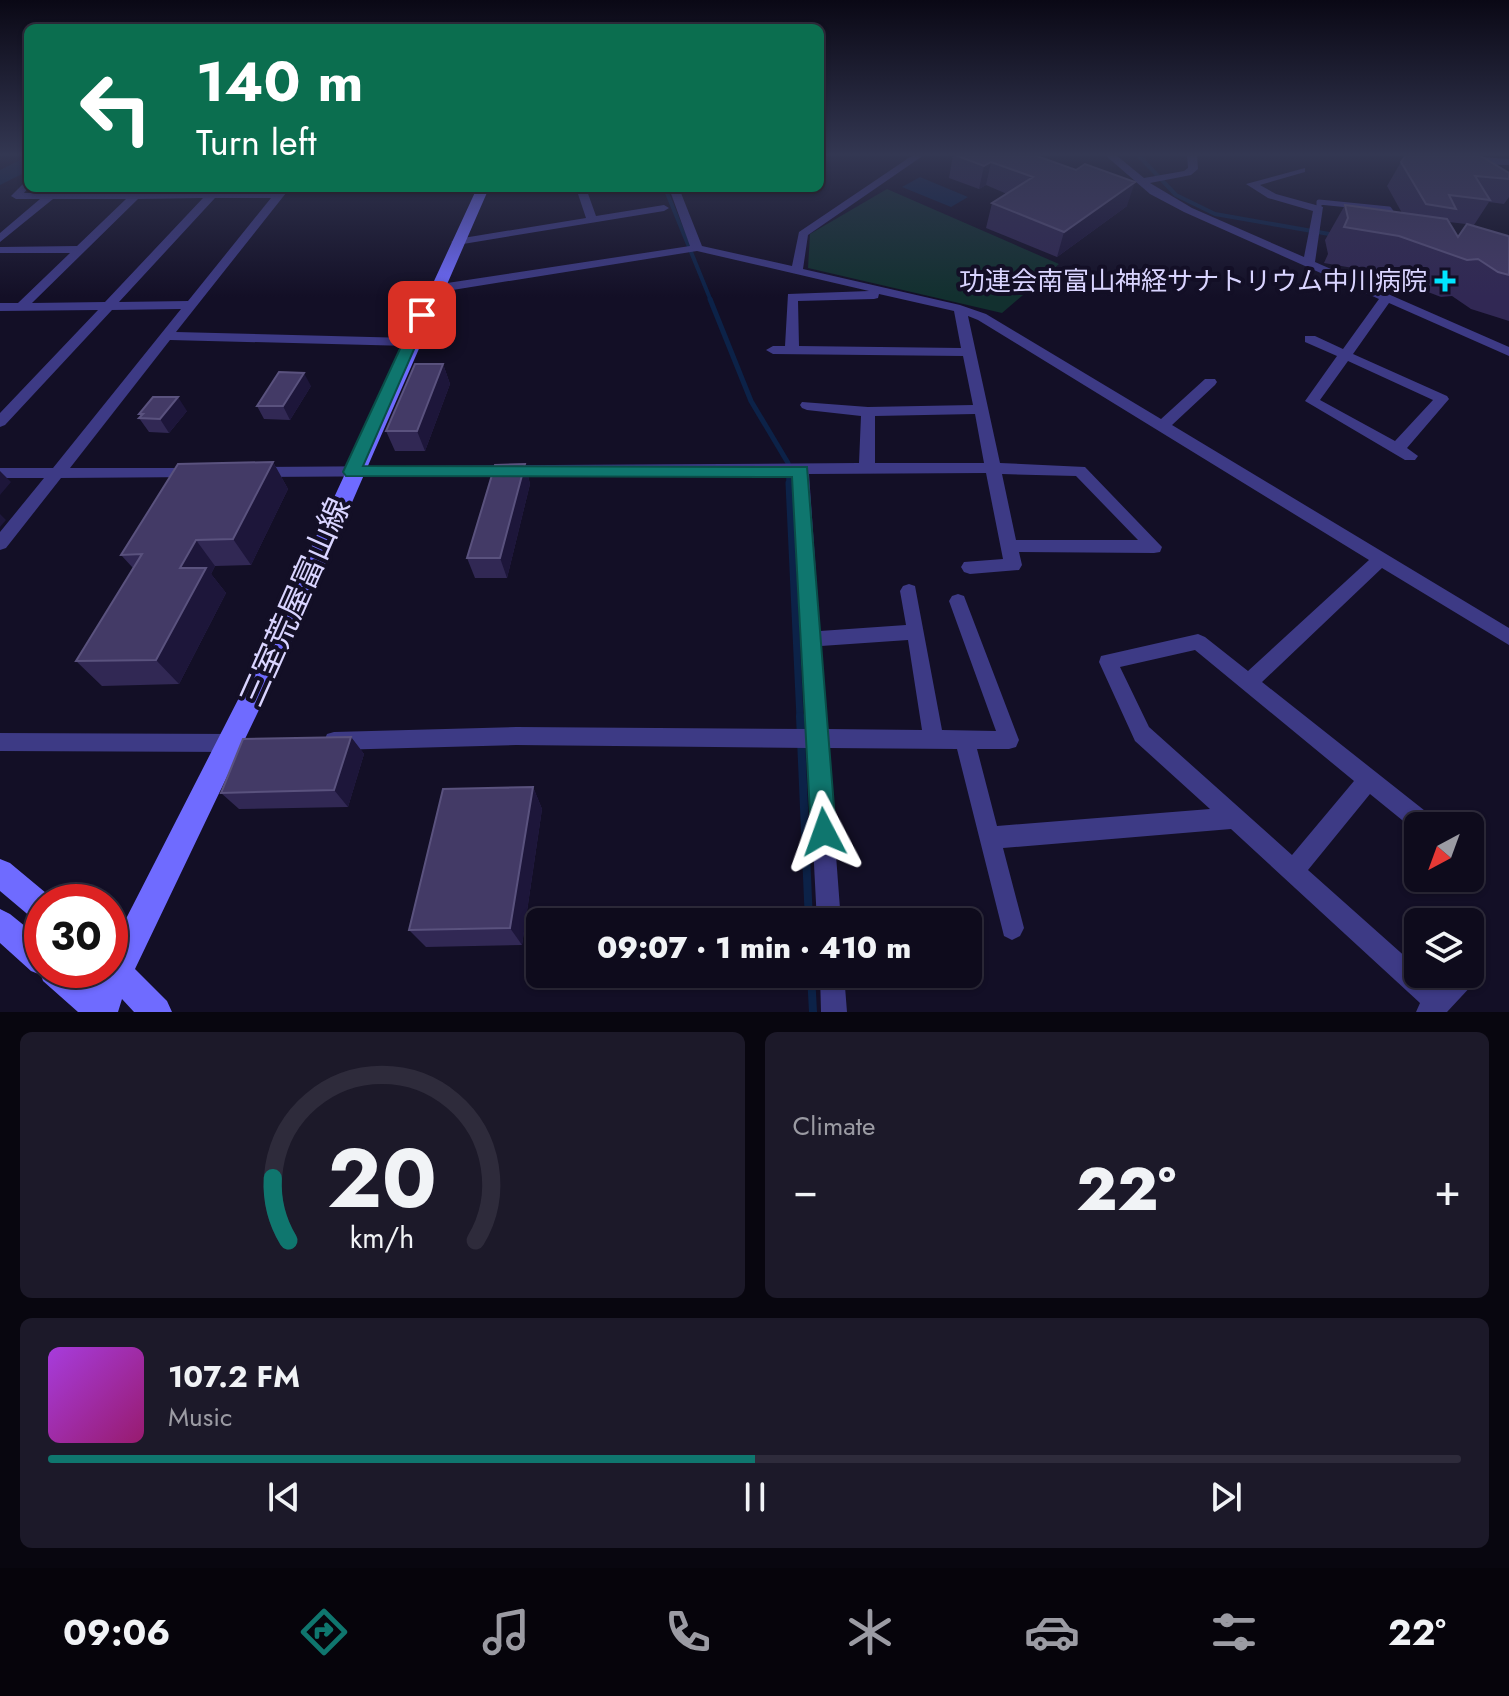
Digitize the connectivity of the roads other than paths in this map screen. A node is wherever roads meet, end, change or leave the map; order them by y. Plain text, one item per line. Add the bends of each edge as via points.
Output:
1 (43, 202) edge
2 (129, 202) edge
3 (205, 202) edge
4 (274, 202) edge
5 (476, 202) edge
6 (586, 202) edge
7 (679, 202) edge
8 (850, 202) edge
9 (1175, 202) edge
10 (1295, 202) edge
11 (1319, 202) edge
12 (1321, 202) edge
13 (664, 208) dead end
14 (1319, 209) junction
15 (592, 220) junction
16 (1404, 229) edge
17 (0, 239) edge
18 (457, 242) junction
19 (697, 248) junction
20 (81, 249) junction
21 (0, 250) edge
22 (1309, 263) junction
23 (797, 271) junction
24 (434, 289) junction
25 (897, 294) junction
26 (1387, 297) junction
27 (190, 305) junction
28 (106, 306) junction
29 (0, 307) edge
30 (21, 307) junction
31 (960, 309) junction
32 (168, 336) junction
33 (1310, 339) dead end
34 (409, 342) junction
35 (773, 350) dead end
36 (792, 350) junction
37 (969, 352) junction
38 (1509, 352) edge
39 (1347, 356) junction
40 (1210, 382) dead end
41 (807, 405) dead end
42 (980, 409) junction
43 (868, 412) junction
44 (0, 422) edge
45 (1162, 426) junction
46 (993, 468) junction
47 (867, 470) junction
48 (801, 471) junction
49 (212, 472) edge
50 (243, 472) edge
51 (352, 472) junction
52 (0, 473) edge
53 (56, 473) junction
54 (0, 544) edge
55 (1009, 546) junction
56 (1381, 559) junction
57 (970, 567) dead end
58 (909, 591) dead end
59 (958, 601) dead end
60 (916, 632) junction
61 (1509, 637) edge
62 (811, 639) junction
63 (1248, 683) junction
64 (934, 740) junction
65 (965, 740) junction
66 (310, 741) edge
67 (818, 741) junction
68 (0, 742) edge
69 (231, 743) junction
70 (263, 743) edge
71 (1368, 781) junction
72 (1408, 812) edge
73 (1234, 818) junction
74 (989, 838) junction
75 (1293, 871) junction
76 (0, 873) edge
77 (24, 893) edge
78 (828, 908) edge
79 (0, 924) edge
80 (1012, 928) dead end
81 (128, 941) edge
82 (24, 945) edge
83 (128, 983) edge
84 (74, 988) edge
85 (108, 988) edge
86 (833, 988) edge
87 (1452, 988) edge
88 (1434, 1008) edge
89 (101, 1012) edge
90 (156, 1012) edge
91 (834, 1012) edge

1 - 17 street
2 - 20 street
3 - 28 street
4 - 27 street
5 - 18 main road, 三室荒屋富山線
6 - 15 street
7 - 19 street
8 - 23 street via 803,234
9 - 22 street
10 - 14 street
11 - 14 lane
12 - 16 lane via 1389,209
13 - 15 street
14 - 22 street
15 - 18 street
18 - 24 main road, 三室荒屋富山線
19 - 23 street
19 - 24 street
20 - 21 street
20 - 30 street
22 - 26 street
23 - 25 street
24 - 34 main road, 三室荒屋富山線
25 - 31 street
25 - 36 street via 792,297
26 - 38 street
26 - 39 street
27 - 28 street
27 - 32 street
28 - 30 street
28 - 44 street
29 - 30 street
31 - 37 street
31 - 45 street via 982,317
32 - 34 street
32 - 53 street
33 - 39 street
34 - 51 main road, 三室荒屋富山線
35 - 36 street
36 - 37 street
37 - 42 street
39 - 39 street via 1312,401 1404,452 1442,399
40 - 45 street
41 - 43 street
42 - 43 street
42 - 46 street
43 - 47 street
45 - 56 street
46 - 47 street
46 - 55 street
46 - 55 street via 1080,471 1154,547
47 - 48 street
48 - 51 street
48 - 62 street
49 - 53 street
50 - 51 street
51 - 69 main road, 三室荒屋富山線
52 - 53 street
53 - 54 street
55 - 57 street via 1013,565
56 - 61 street
56 - 63 street
58 - 60 street
59 - 65 street via 1009,740
60 - 62 street
60 - 64 street
62 - 67 street
63 - 71 street
63 - 73 street via 1198,642 1108,662 1142,734
64 - 65 street
64 - 67 street
65 - 74 street
66 - 67 street via 516,736
67 - 78 street
68 - 69 street
69 - 70 street
69 - 81 main road, 三室荒屋富山線
71 - 72 street
71 - 75 street
73 - 74 street
73 - 75 street
74 - 80 street
75 - 88 street
76 - 77 main road
79 - 82 main road
83 - 90 main road
84 - 89 main road
85 - 89 main road, 三室荒屋富山線
86 - 91 street
87 - 88 street

